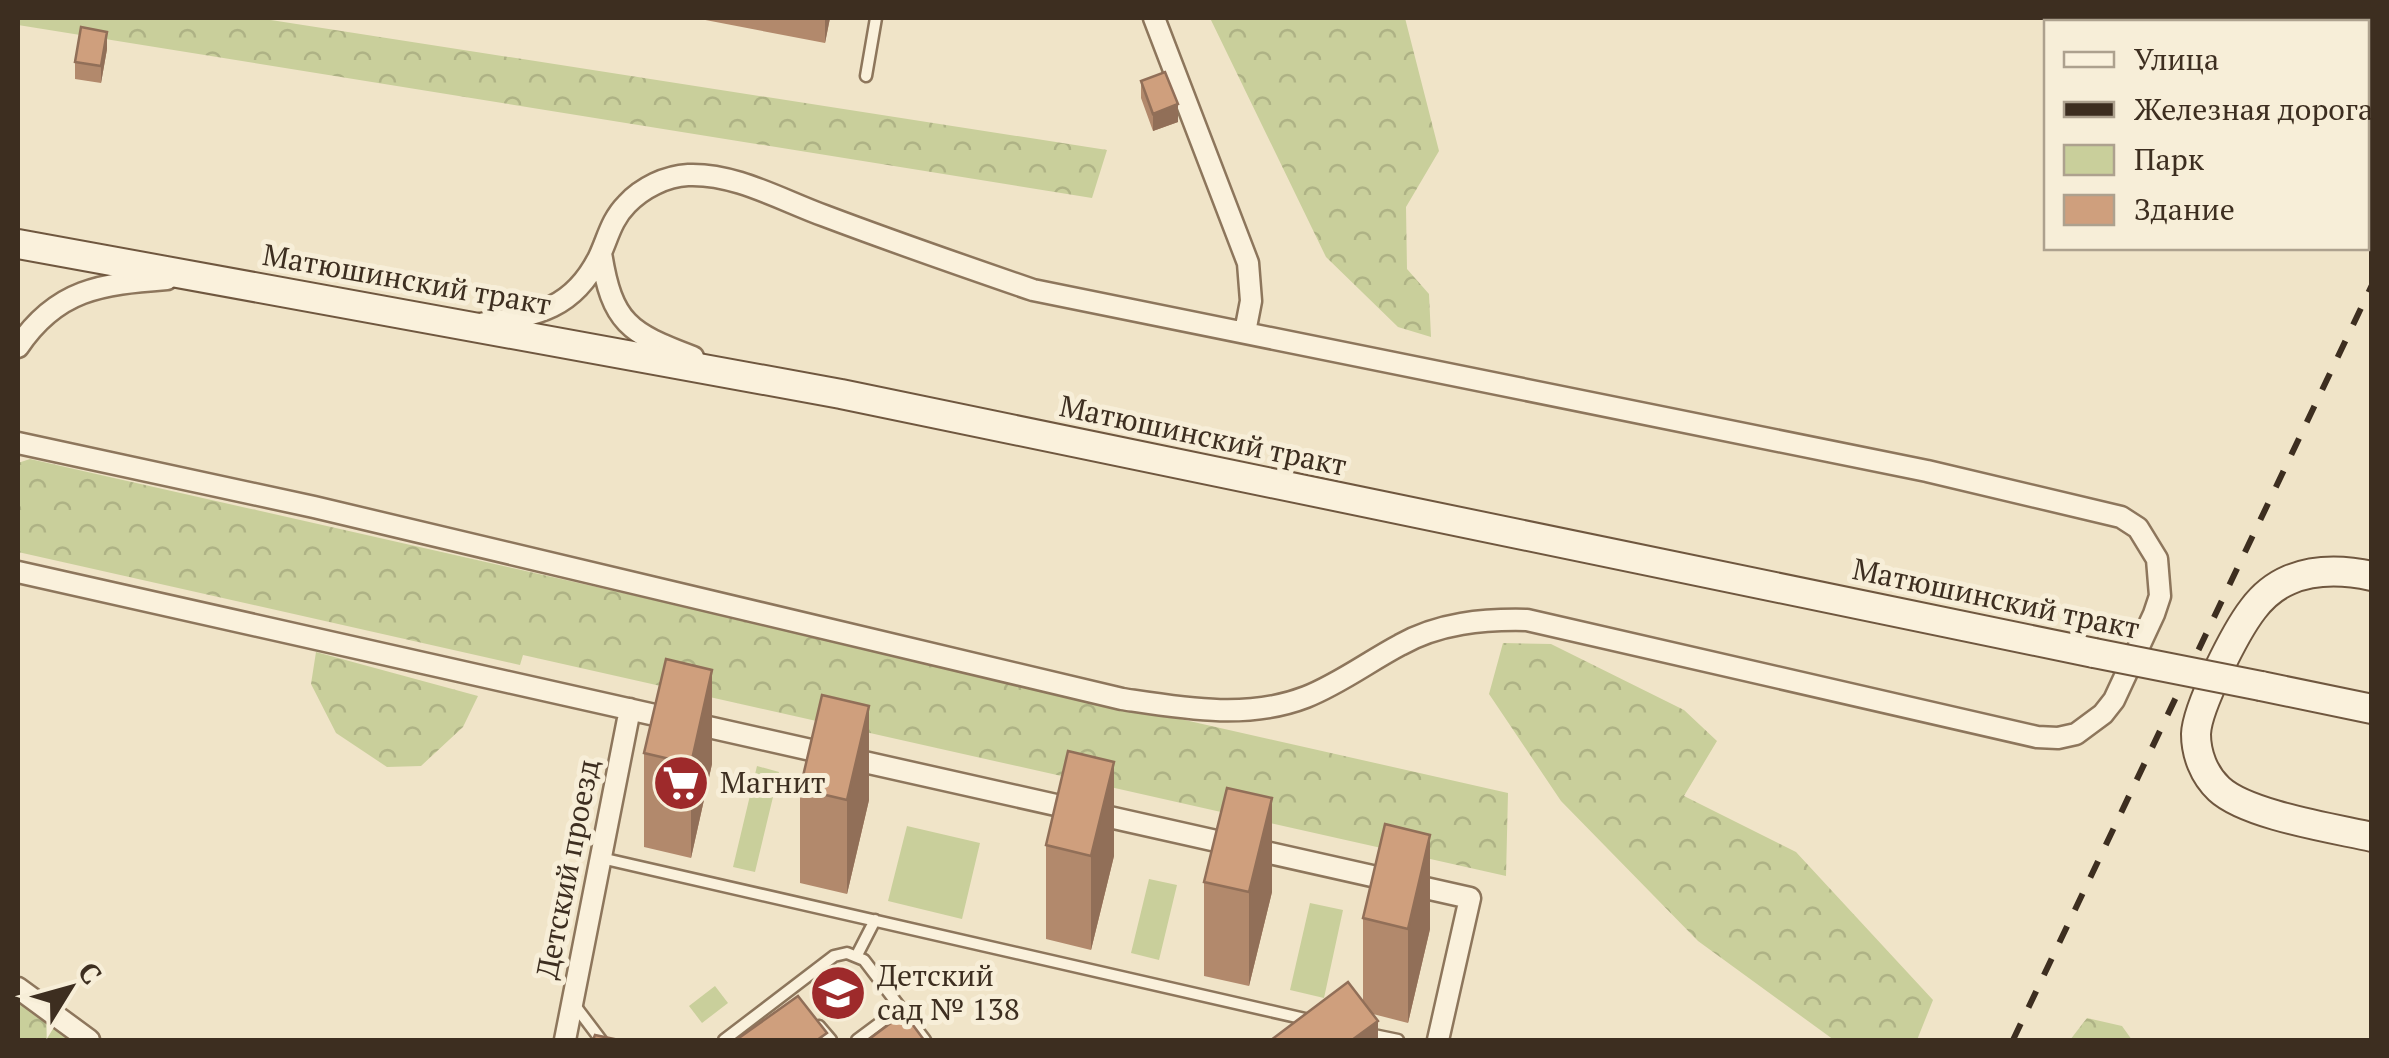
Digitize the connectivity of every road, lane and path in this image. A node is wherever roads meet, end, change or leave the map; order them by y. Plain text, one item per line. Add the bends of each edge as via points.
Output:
1 (876, 18) edge
2 (1154, 18) edge
3 (866, 76) dead end
4 (18, 244) edge
5 (601, 253) junction
6 (202, 276) junction
7 (473, 325) junction
8 (1245, 332) junction
9 (18, 348) edge
10 (736, 374) junction
11 (18, 443) edge
12 (18, 572) edge
13 (2372, 576) edge
14 (2372, 709) edge
15 (630, 710) junction
16 (2372, 837) edge
17 (601, 858) junction
18 (875, 920) junction
19 (857, 956) junction
20 (18, 988) edge
21 (791, 990) junction
22 (573, 1002) junction
23 (800, 1002) edge
24 (900, 1008) junction
25 (809, 1014) edge
26 (1327, 1024) edge
27 (1362, 1032) edge
28 (89, 1040) edge
29 (565, 1040) edge
30 (602, 1040) edge
31 (724, 1040) edge
32 (832, 1040) edge
33 (857, 1040) edge
34 (925, 1040) edge
35 (1398, 1040) edge
36 (1438, 1040) edge

1 - 3 lane
2 - 8 street via 1248,263
4 - 6 main road, Матюшинский тракт
5 - 7 street via 579,287 552,309
5 - 8 street via 616,217 646,188 684,175 710,176 1033,290
5 - 10 street via 611,300 634,329
6 - 7 main road, Матюшинский тракт
6 - 9 street via 78,292 42,317
7 - 10 main road, Матюшинский тракт
8 - 11 street via 2090,507 2138,528 2157,559 2160,596 2114,700 2090,726 2058,738 1527,620 1427,632 1304,698 1212,710 1122,699
10 - 14 main road, Матюшинский тракт, bridge
12 - 15 street
13 - 16 main road via 2310,574 2268,593 2238,634 2198,716 2196,735 2206,774 2242,804
15 - 17 street, Детский проезд
15 - 36 street via 1470,898
17 - 18 lane
17 - 22 street, Детский проезд
18 - 19 lane
18 - 26 lane
19 - 21 lane via 834,956
19 - 24 lane
20 - 28 street
21 - 23 lane
21 - 31 lane
22 - 29 street, Детский проезд
22 - 30 lane
24 - 33 lane
24 - 34 lane
25 - 32 lane
27 - 35 lane

